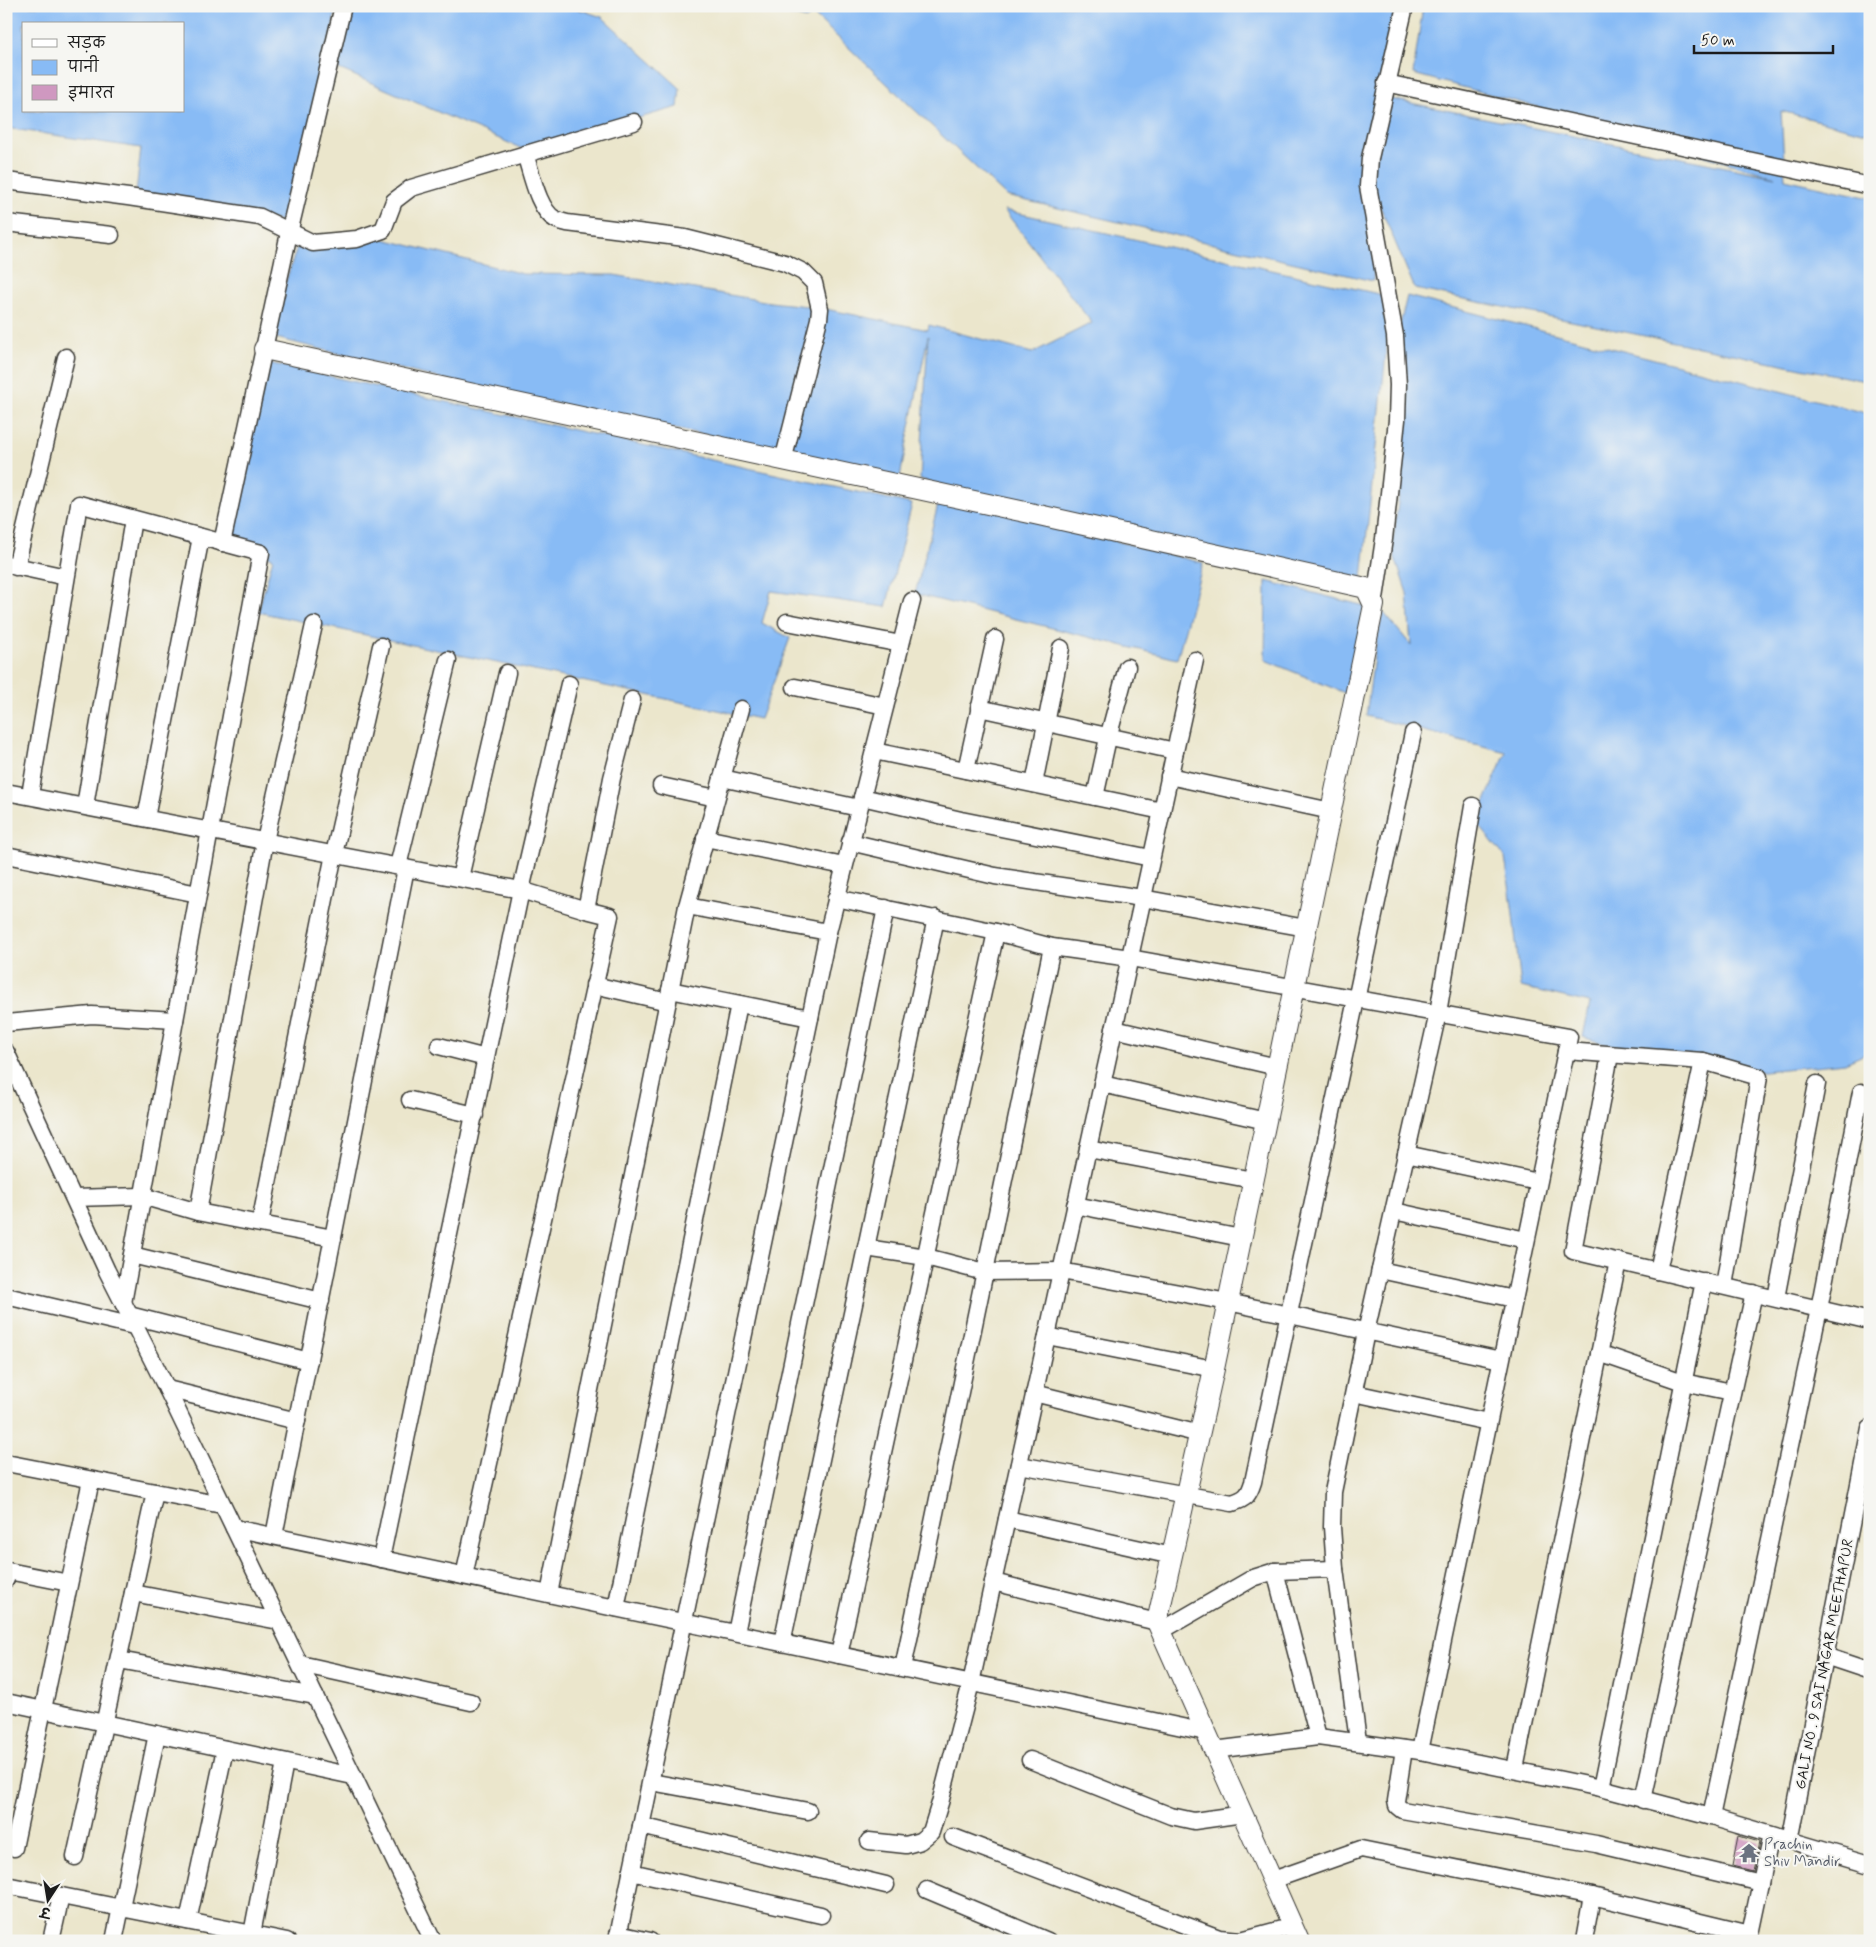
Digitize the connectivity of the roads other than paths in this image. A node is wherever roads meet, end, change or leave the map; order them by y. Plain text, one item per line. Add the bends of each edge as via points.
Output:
1 (343, 6) edge
2 (1405, 6) edge
3 (1386, 83) junction
4 (634, 122) dead end
5 (525, 154) junction
6 (6, 182) edge
7 (1870, 186) edge
8 (6, 223) edge
9 (289, 233) junction
10 (111, 235) dead end
11 (264, 349) junction
12 (66, 357) dead end
13 (783, 460) junction
14 (133, 519) junction
15 (201, 537) junction
16 (222, 543) junction
17 (11, 565) edge
18 (66, 577) junction
19 (912, 601) dead end
20 (1374, 605) junction
21 (787, 622) dead end
22 (314, 625) dead end
23 (995, 639) dead end
24 (901, 644) junction
25 (381, 646) dead end
26 (1061, 648) dead end
27 (448, 660) dead end
28 (1194, 660) dead end
29 (1127, 667) dead end
30 (507, 673) dead end
31 (569, 684) dead end
32 (795, 687) dead end
33 (632, 700) dead end
34 (885, 706) junction
35 (979, 708) junction
36 (741, 709) dead end
37 (1046, 723) junction
38 (1413, 733) dead end
39 (1108, 738) junction
40 (874, 751) junction
41 (1175, 751) junction
42 (966, 770) junction
43 (1169, 776) junction
44 (722, 778) junction
45 (1034, 784) junction
46 (661, 786) dead end
47 (6, 792) edge
48 (30, 795) junction
49 (1095, 797) junction
50 (716, 798) junction
51 (861, 802) junction
52 (86, 806) junction
53 (1473, 806) dead end
54 (1162, 811) junction
55 (1331, 811) junction
56 (146, 818) junction
57 (210, 830) junction
58 (705, 838) junction
59 (265, 841) junction
60 (850, 842) junction
61 (334, 854) junction
62 (6, 855) edge
63 (1151, 858) junction
64 (844, 866) junction
65 (402, 867) junction
66 (460, 878) junction
67 (521, 890) junction
68 (198, 894) junction
69 (836, 898) junction
70 (1142, 898) junction
71 (687, 906) junction
72 (886, 908) junction
73 (586, 910) junction
74 (936, 918) junction
75 (1306, 928) junction
76 (828, 932) junction
77 (996, 932) junction
78 (1052, 947) junction
79 (1130, 958) junction
80 (594, 985) junction
81 (1294, 987) junction
82 (669, 996) junction
83 (1357, 998) junction
84 (739, 1004) junction
85 (1438, 1013) junction
86 (810, 1018) junction
87 (175, 1020) junction
88 (6, 1023) edge
89 (1114, 1029) junction
90 (439, 1046) dead end
91 (1566, 1051) junction
92 (6, 1052) edge
93 (1610, 1055) junction
94 (486, 1058) junction
95 (1703, 1061) junction
96 (1277, 1067) junction
97 (1102, 1084) junction
98 (1817, 1084) dead end
99 (1861, 1092) dead end
100 (410, 1100) dead end
101 (475, 1115) junction
102 (1266, 1122) junction
103 (1088, 1149) junction
104 (1406, 1154) junction
105 (1254, 1180) junction
106 (1538, 1182) junction
107 (142, 1196) junction
108 (74, 1198) junction
109 (1075, 1205) junction
110 (1394, 1211) junction
111 (198, 1212) junction
112 (260, 1223) junction
113 (334, 1238) junction
114 (1241, 1238) junction
115 (1526, 1240) junction
116 (866, 1248) junction
117 (132, 1256) junction
118 (926, 1257) junction
119 (1618, 1261) junction
120 (1380, 1270) junction
121 (1061, 1271) junction
122 (1658, 1271) junction
123 (984, 1272) junction
124 (1704, 1281) junction
125 (1724, 1286) junction
126 (1754, 1293) junction
127 (6, 1296) edge
128 (1514, 1298) junction
129 (1776, 1298) junction
130 (321, 1301) junction
131 (1228, 1302) junction
132 (1819, 1309) junction
133 (129, 1315) junction
134 (1288, 1315) junction
135 (1870, 1321) edge
136 (1366, 1332) junction
137 (1047, 1336) junction
138 (1600, 1353) junction
139 (1501, 1360) junction
140 (309, 1361) junction
141 (1214, 1369) junction
142 (1683, 1382) junction
143 (167, 1389) junction
144 (1732, 1392) junction
145 (1034, 1393) junction
146 (1354, 1394) junction
147 (297, 1421) junction
148 (1488, 1422) junction
149 (1870, 1428) edge
150 (1200, 1434) junction
151 (6, 1463) edge
152 (1019, 1465) junction
153 (91, 1480) junction
154 (1865, 1480) edge
155 (155, 1492) junction
156 (1186, 1496) junction
157 (222, 1505) junction
158 (1007, 1519) junction
159 (234, 1528) junction
160 (274, 1536) junction
161 (1172, 1556) junction
162 (381, 1559) junction
163 (1335, 1569) junction
164 (1275, 1571) junction
165 (464, 1576) junction
166 (6, 1579) edge
167 (993, 1582) junction
168 (69, 1583) junction
169 (133, 1593) junction
170 (549, 1594) junction
171 (616, 1608) junction
172 (279, 1621) junction
173 (683, 1622) junction
174 (1159, 1626) junction
175 (736, 1634) junction
176 (782, 1643) junction
177 (840, 1655) junction
178 (1825, 1656) junction
179 (119, 1660) junction
180 (300, 1664) junction
181 (903, 1668) junction
182 (1870, 1671) edge
183 (971, 1683) junction
184 (315, 1696) junction
185 (6, 1702) edge
186 (471, 1702) dead end
187 (43, 1710) junction
188 (105, 1723) junction
189 (157, 1734) junction
190 (1318, 1737) junction
191 (1210, 1741) junction
192 (1358, 1741) junction
193 (225, 1749) junction
194 (1412, 1750) junction
195 (1030, 1760) dead end
196 (285, 1762) junction
197 (1515, 1769) junction
198 (353, 1776) junction
199 (651, 1782) junction
200 (1601, 1788) junction
201 (1643, 1800) junction
202 (808, 1811) dead end
203 (1243, 1814) junction
204 (1711, 1817) junction
205 (641, 1826) junction
206 (1770, 1835) junction
207 (953, 1837) dead end
208 (869, 1841) dead end
209 (1789, 1841) junction
210 (14, 1848) dead end
211 (75, 1857) dead end
212 (1870, 1864) edge
213 (631, 1872) junction
214 (1273, 1880) junction
215 (1760, 1882) junction
216 (6, 1885) edge
217 (886, 1885) dead end
218 (927, 1890) dead end
219 (61, 1896) junction
220 (1592, 1896) junction
221 (121, 1908) junction
222 (821, 1915) dead end
223 (188, 1921) junction
224 (1296, 1933) edge
225 (242, 1935) edge
226 (618, 1937) edge
227 (51, 1941) edge
228 (114, 1941) edge
229 (287, 1941) edge
230 (433, 1941) edge
231 (650, 1941) edge
232 (1048, 1941) edge
233 (1584, 1941) edge

1 - 9 street
2 - 3 street
3 - 7 street
3 - 20 street via 1370,158 1368,186 1395,336 1398,385 1397,420
4 - 5 street
5 - 9 street via 410,188 394,201 383,230 374,234 313,244
5 - 13 street via 538,194 555,220 685,238 785,264 803,272 814,283 820,309
6 - 9 street via 260,217
8 - 10 street
9 - 11 street
11 - 13 street
11 - 16 street
12 - 17 street
13 - 20 street via 1366,588
14 - 15 street
14 - 18 street via 79,504
14 - 52 street
15 - 16 street
15 - 56 street
16 - 57 street via 261,553
17 - 18 street
18 - 48 street
19 - 24 street
20 - 55 street
21 - 24 street
22 - 59 street
23 - 35 street
24 - 34 street
25 - 61 street
26 - 37 street
27 - 65 street
28 - 41 street
29 - 39 street
30 - 66 street
31 - 67 street
32 - 34 street
33 - 73 street via 612,778
34 - 40 street
35 - 37 street
35 - 42 street
36 - 44 street
37 - 39 street
37 - 45 street
38 - 83 street
39 - 41 street
39 - 49 street
40 - 42 street
40 - 51 street
41 - 43 street
42 - 45 street
43 - 54 street
43 - 55 street
44 - 50 street
44 - 51 street
45 - 49 street
46 - 50 street
47 - 48 street
48 - 52 street
49 - 54 street
50 - 58 street
51 - 60 street
51 - 63 street
52 - 56 street
53 - 85 street
54 - 63 street
55 - 75 street
56 - 57 street
57 - 59 street
57 - 68 street
58 - 64 street
58 - 71 street
59 - 61 street
59 - 111 street
60 - 64 street
60 - 70 street via 995,876
61 - 65 street
61 - 112 street
62 - 68 street
63 - 70 street
64 - 69 street
65 - 66 street
65 - 113 street
66 - 67 street
67 - 73 street
67 - 94 street
68 - 87 street
69 - 72 street
69 - 76 street
70 - 75 street
70 - 79 street
71 - 76 street
71 - 82 street
72 - 74 street
72 - 175 street
73 - 80 street via 610,916
74 - 77 street
74 - 116 street
75 - 81 street
76 - 86 street
77 - 78 street
77 - 118 street
78 - 79 street
78 - 123 street
79 - 81 street
79 - 89 street
80 - 82 street
80 - 165 street
81 - 83 street
81 - 96 street
82 - 84 street
82 - 170 street
83 - 85 street
83 - 134 street
84 - 86 street
84 - 171 street
85 - 91 street via 1569,1037
85 - 104 street
86 - 173 street
87 - 88 street via 92,1015
87 - 107 street
89 - 96 street
89 - 97 street
90 - 94 street
91 - 93 street
91 - 106 street
92 - 108 street
93 - 95 street
93 - 119 street via 1573,1251
94 - 101 street
95 - 122 street
95 - 125 street via 1760,1077
96 - 102 street
97 - 102 street
97 - 103 street
98 - 129 street
99 - 132 street
100 - 101 street
101 - 162 street
102 - 105 street
103 - 105 street
103 - 109 street
104 - 106 street
104 - 110 street
105 - 114 street
106 - 115 street
107 - 108 street
107 - 111 street
107 - 117 street
108 - 133 street
109 - 114 street
109 - 121 street
110 - 115 street
110 - 120 street
111 - 112 street
112 - 113 street
113 - 130 street
114 - 131 street
115 - 128 street
116 - 118 street
116 - 176 street
117 - 130 street
117 - 133 street
118 - 123 street
118 - 177 street
119 - 122 street
119 - 138 street
120 - 128 street
120 - 136 street
121 - 123 street
121 - 131 street
121 - 137 street
122 - 124 street
123 - 181 street
124 - 125 street
124 - 142 street
125 - 126 street
126 - 129 street
126 - 144 street
127 - 133 street
128 - 139 street
129 - 132 street
130 - 140 street
131 - 134 street
131 - 141 street
132 - 135 street
132 - 204 street
133 - 140 street
133 - 143 street
134 - 136 street
134 - 156 street via 1249,1494 1232,1503
136 - 139 street
136 - 146 street
137 - 141 street
137 - 145 street
138 - 142 street
138 - 197 street
139 - 148 street
140 - 147 street
141 - 150 street
142 - 144 street
142 - 200 street
143 - 147 street
143 - 157 street
144 - 201 street
145 - 150 street
145 - 152 street
146 - 148 street
146 - 163 street via 1333,1492
147 - 160 street
148 - 194 street
149 - 154 street, GALI NO . 9 SAI NAGAR MEETHAPUR
150 - 156 street
151 - 153 street
152 - 156 street
152 - 158 street
153 - 155 street
153 - 168 street
154 - 178 street, GALI NO . 9 SAI NAGAR MEETHAPUR
155 - 157 street
155 - 169 street
156 - 161 street
157 - 159 street
158 - 161 street
158 - 167 street
159 - 160 street
159 - 172 street
160 - 162 street
161 - 174 street
162 - 165 street
163 - 164 street
163 - 192 street
164 - 174 street via 1253,1578
164 - 190 street
165 - 170 street
166 - 168 street via 8,1571
167 - 174 street
167 - 183 street
168 - 187 street
169 - 172 street
169 - 179 street
170 - 171 street
171 - 173 street
172 - 180 street
173 - 175 street
173 - 199 street
174 - 191 street
175 - 176 street
176 - 177 street
177 - 181 street
178 - 182 street
178 - 209 street, GALI NO . 9 SAI NAGAR MEETHAPUR
179 - 184 street
179 - 188 street
180 - 184 street
180 - 186 street
181 - 183 street
183 - 191 street
183 - 208 street via 931,1832 920,1842 906,1845
184 - 198 street
185 - 187 street
187 - 188 street
187 - 210 street
188 - 189 street
188 - 211 street
189 - 193 street
189 - 221 street
190 - 191 street
190 - 192 street
191 - 203 street
192 - 194 street
193 - 196 street
193 - 223 street
194 - 197 street
194 - 215 street via 1396,1801 1402,1810 1596,1844
195 - 203 street via 1171,1816 1194,1821
196 - 198 street
196 - 225 street
197 - 200 street
198 - 230 street
199 - 202 street
199 - 205 street
200 - 201 street
201 - 204 street
203 - 214 street
204 - 206 street
205 - 213 street
205 - 217 street
206 - 209 street
206 - 215 street
207 - 224 street via 1219,1938 1241,1940
209 - 212 street
213 - 222 street
213 - 226 street
214 - 220 street via 1361,1849
214 - 224 street
215 - 220 street via 1750,1934
216 - 219 street
218 - 232 street
219 - 221 street
219 - 227 street
220 - 233 street
221 - 223 street
221 - 228 street
223 - 225 street
225 - 229 street
226 - 231 street

